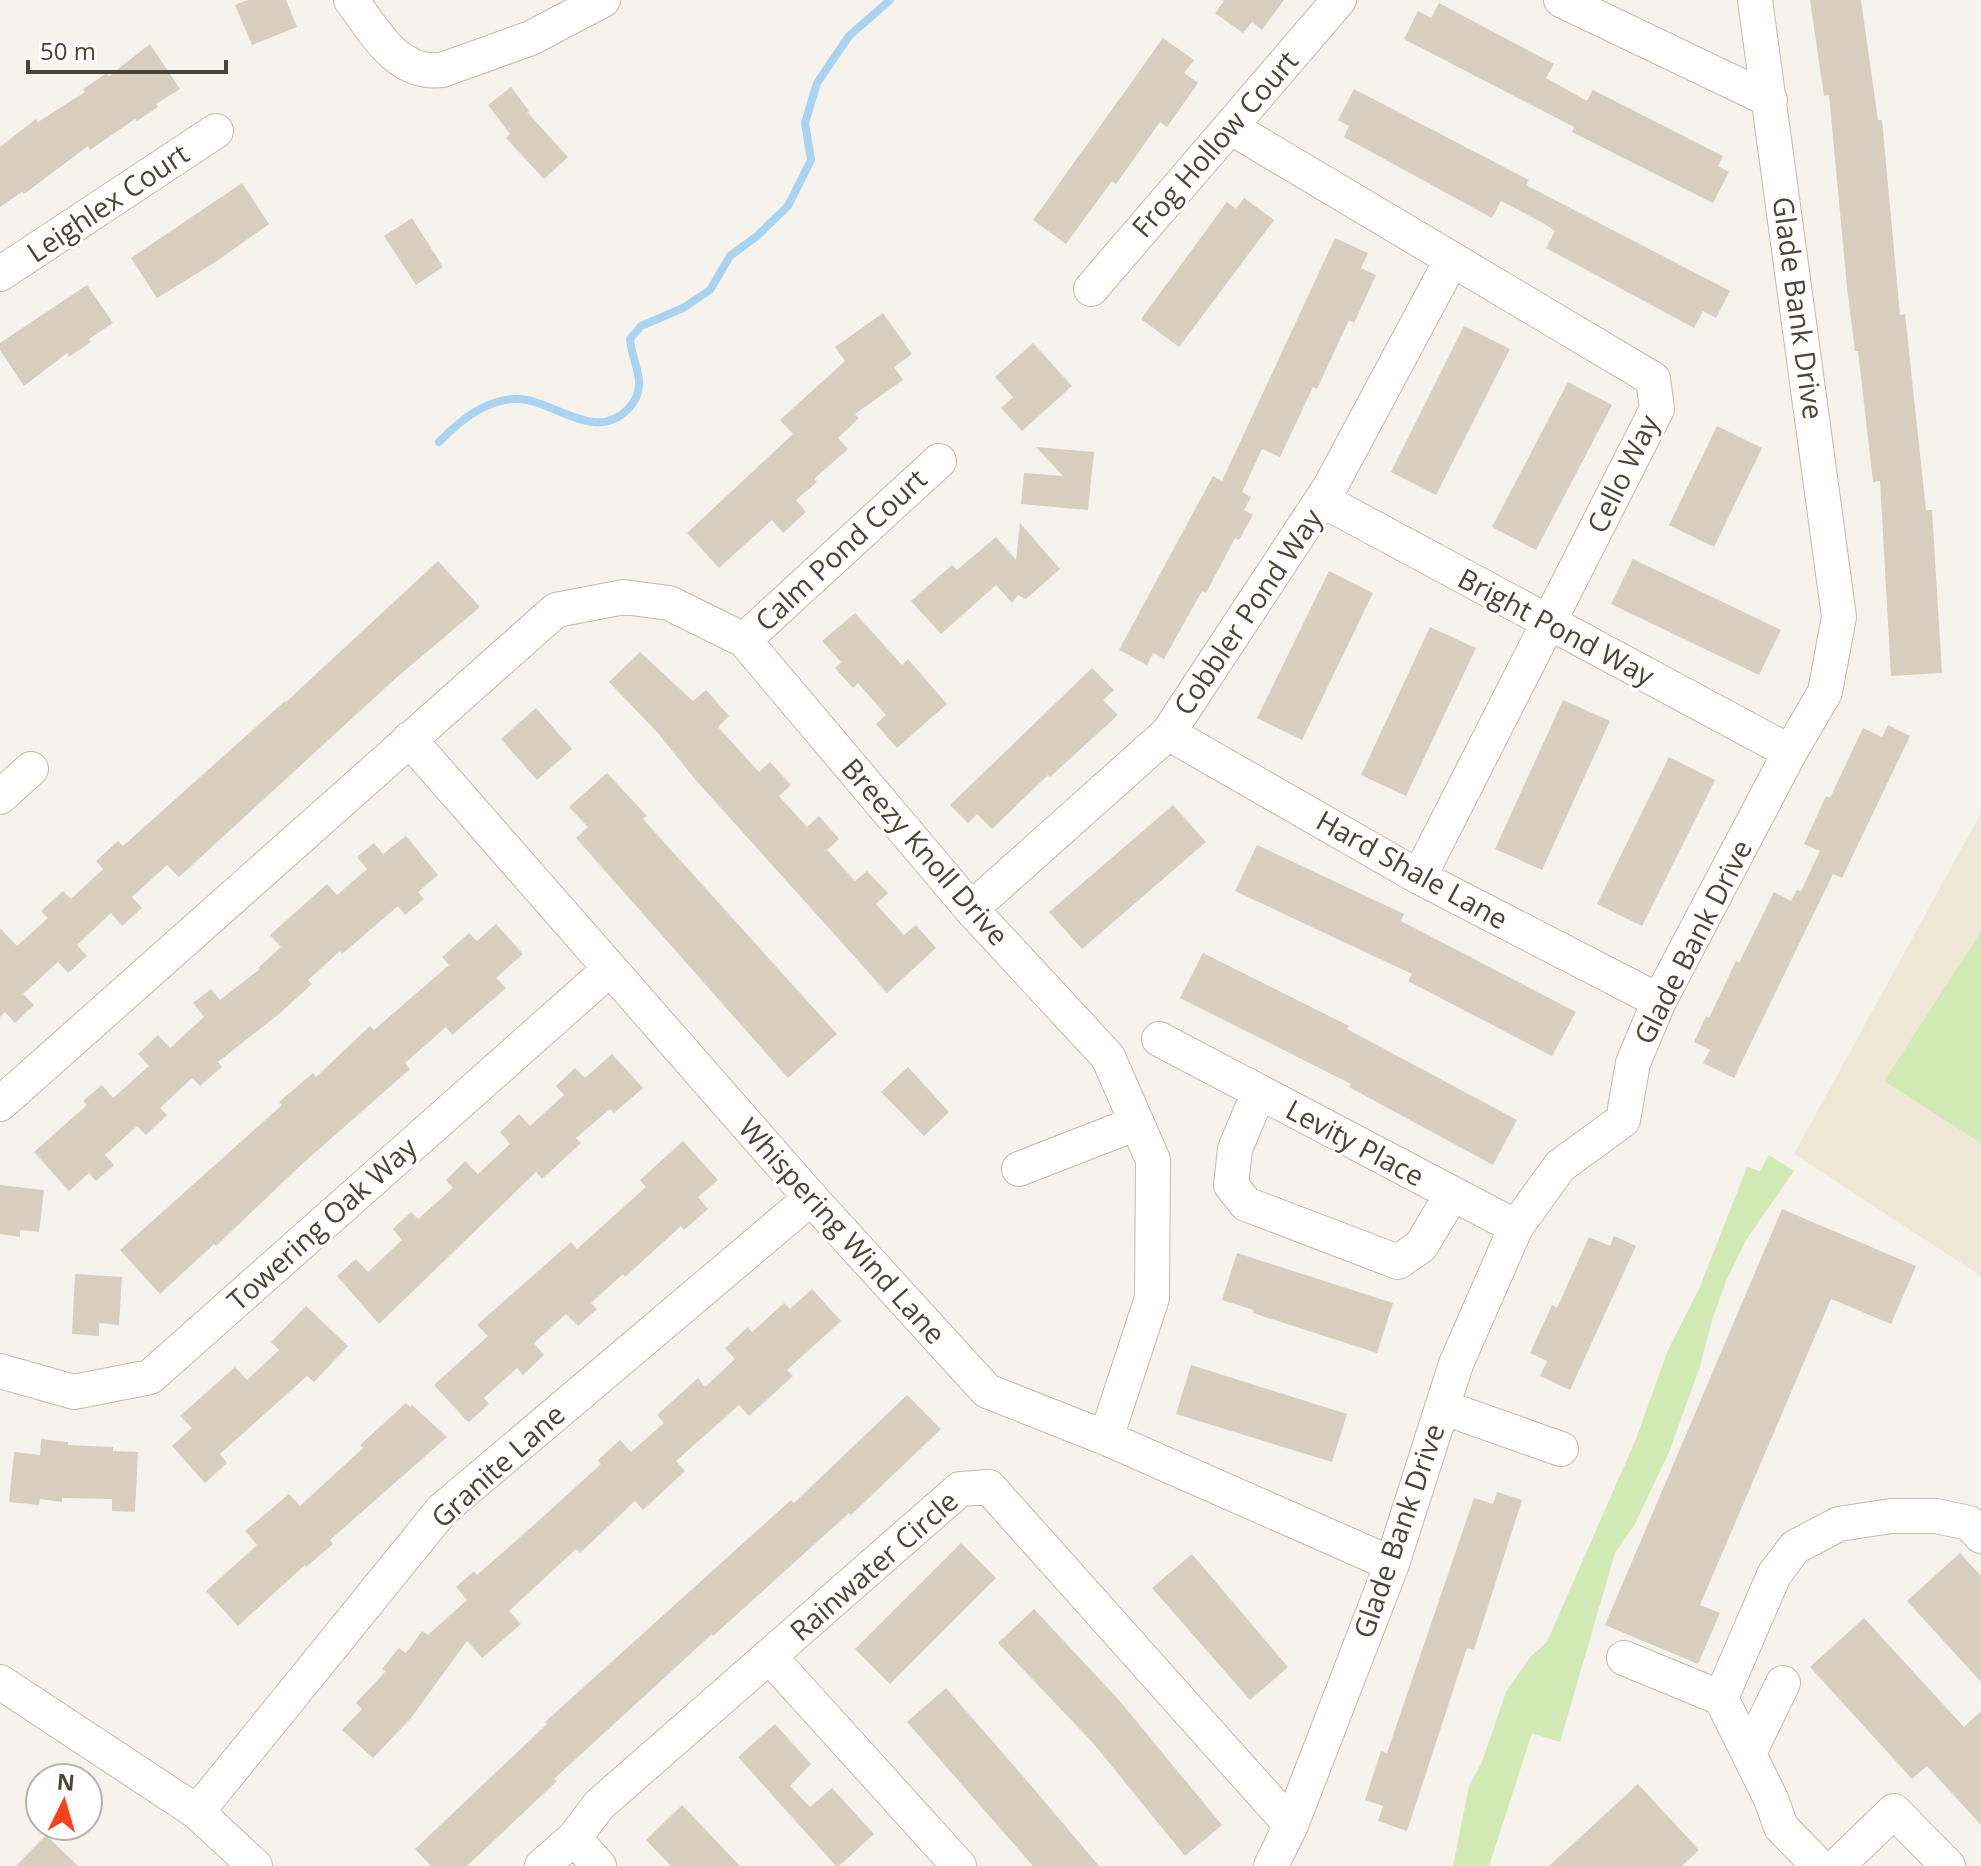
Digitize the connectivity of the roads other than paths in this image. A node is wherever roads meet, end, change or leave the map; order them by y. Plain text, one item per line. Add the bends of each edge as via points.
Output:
1 (351, 0) edge
2 (603, 0) edge
3 (1339, 0) edge
4 (1561, 0) edge
5 (1755, 0) edge
6 (1770, 100) junction
7 (1230, 127) junction
8 (216, 131) dead end
9 (1452, 259) junction
10 (0, 274) edge
11 (1091, 289) dead end
12 (939, 461) dead end
13 (1322, 500) junction
14 (1548, 622) junction
15 (744, 640) junction
16 (1168, 733) junction
17 (409, 739) junction
18 (1790, 752) junction
19 (31, 769) dead end
20 (0, 797) edge
21 (1419, 877) junction
22 (971, 909) junction
23 (610, 969) junction
24 (1659, 1001) junction
25 (1159, 1039) dead end
26 (1259, 1092) junction
27 (0, 1104) edge
28 (1137, 1123) junction
29 (1019, 1169) dead end
30 (1452, 1194) junction
31 (811, 1198) junction
32 (1516, 1227) junction
33 (0, 1371) edge
34 (1442, 1407) junction
35 (1106, 1438) junction
36 (1561, 1449) dead end
37 (1981, 1536) edge
38 (1392, 1564) junction
39 (769, 1656) junction
40 (1624, 1658) dead end
41 (0, 1682) edge
42 (1783, 1683) dead end
43 (1721, 1698) junction
44 (1749, 1753) junction
45 (197, 1812) junction
46 (1291, 1825) junction
47 (574, 1838) junction
48 (942, 1860) edge
49 (255, 1866) edge
50 (542, 1866) edge
51 (599, 1866) edge
52 (1271, 1866) edge
53 (1819, 1866) edge
54 (1837, 1866) edge
55 (1948, 1866) edge

1 - 2 street via 397,59 431,71 531,38
3 - 7 street, Frog Hollow Court
4 - 6 street
5 - 6 street, Glade Bank Drive
6 - 18 street, Glade Bank Drive via 1839,617 1825,692
7 - 9 street, Cello Way
7 - 11 street, Frog Hollow Court
8 - 10 street, Leighlex Court
9 - 13 street, Cobbler Pond Way
9 - 14 street, Cello Way via 1653,379 1657,409
12 - 15 street, Calm Pond Court
13 - 14 street, Bright Pond Way
13 - 16 street, Cobbler Pond Way
14 - 18 street, Bright Pond Way
14 - 21 street, Cello Way
15 - 17 street, Breezy Knoll Drive via 669,603 624,597 556,610
15 - 22 street, Breezy Knoll Drive
16 - 21 street, Hard Shale Lane
16 - 22 street, Cobbler Pond Way
17 - 23 street, Whispering Wind Lane
17 - 27 street
18 - 24 street, Glade Bank Drive
19 - 20 street
21 - 24 street, Hard Shale Lane
22 - 28 street, Breezy Knoll Drive via 1108,1057
23 - 31 street, Whispering Wind Lane
23 - 33 street, Towering Oak Way via 150,1377 74,1392
24 - 32 street, Glade Bank Drive via 1633,1063 1623,1120 1560,1166
25 - 26 street, Levity Place
26 - 30 street, Levity Place
26 - 30 street, Levity Place via 1235,1149 1231,1185 1246,1204 1398,1262 1421,1246
28 - 29 street
28 - 35 street, Breezy Knoll Drive via 1153,1160 1152,1298
30 - 32 street, Levity Place
31 - 35 street, Whispering Wind Lane via 987,1391
31 - 45 street, Granite Lane via 442,1510
32 - 34 street, Glade Bank Drive
34 - 36 street
34 - 38 street, Glade Bank Drive
35 - 38 street, Whispering Wind Lane
37 - 43 street via 1969,1523 1936,1516 1891,1516 1839,1524 1795,1547 1774,1575
38 - 46 street, Glade Bank Drive
39 - 46 street, Rainwater Circle via 960,1489 989,1487
39 - 47 street, Rainwater Circle via 599,1805
39 - 48 street
40 - 43 street
41 - 45 street
42 - 44 street
43 - 44 street
44 - 53 street via 1781,1827
45 - 49 street
46 - 52 street, Glade Bank Drive
47 - 50 street, Rainwater Circle
47 - 51 street
54 - 55 street via 1894,1811

